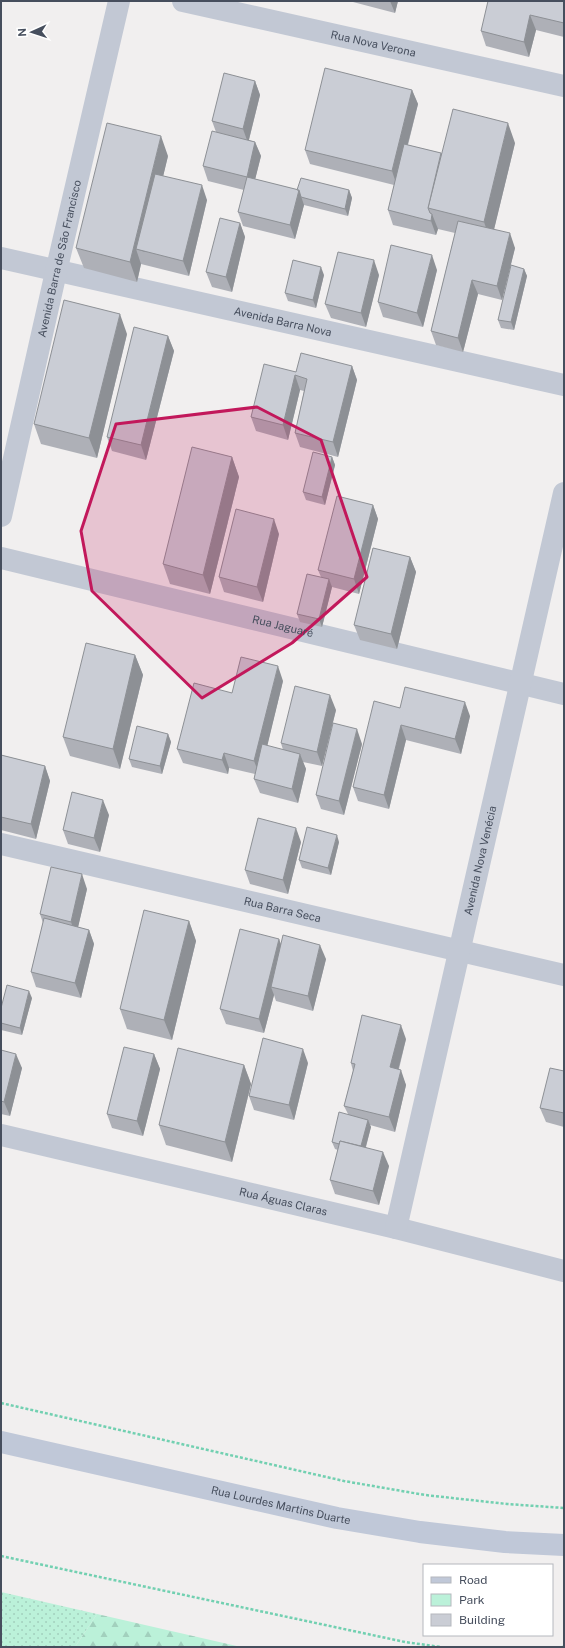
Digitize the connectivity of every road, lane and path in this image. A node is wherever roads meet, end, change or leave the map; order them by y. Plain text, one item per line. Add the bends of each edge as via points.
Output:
1 (119, 1) edge
2 (183, 1) edge
3 (564, 86) edge
4 (1, 258) edge
5 (56, 272) junction
6 (564, 385) edge
7 (564, 493) edge
8 (1, 516) edge
9 (1, 558) edge
10 (520, 683) junction
11 (564, 694) edge
12 (1, 844) edge
13 (460, 950) junction
14 (564, 975) edge
15 (1, 1136) edge
16 (396, 1228) junction
17 (564, 1271) edge
18 (1, 1404) edge
19 (1, 1442) edge
20 (564, 1508) edge
21 (564, 1545) edge
22 (1, 1556) edge
23 (441, 1647) edge

1 - 5 street, Avenida Barra de São Francisco
2 - 3 street, Rua Nova Verona
4 - 5 street, Avenida Barra Nova
5 - 6 street, Avenida Barra Nova
5 - 8 street, Avenida Barra de São Francisco
7 - 10 street, Avenida Nova Venécia
9 - 10 street, Rua Jaguaré
10 - 11 street, Rua Jaguaré
10 - 13 street, Avenida Nova Venécia
12 - 13 street, Rua Barra Seca
13 - 14 street, Rua Barra Seca
13 - 16 street, Avenida Nova Venécia
15 - 16 street, Rua Águas Claras
16 - 17 street, Rua Águas Claras
18 - 20 path via 344,1481 425,1495
19 - 21 main road, Rua Lourdes Martins Duarte via 337,1518 420,1532 504,1542
22 - 23 path via 405,1642

